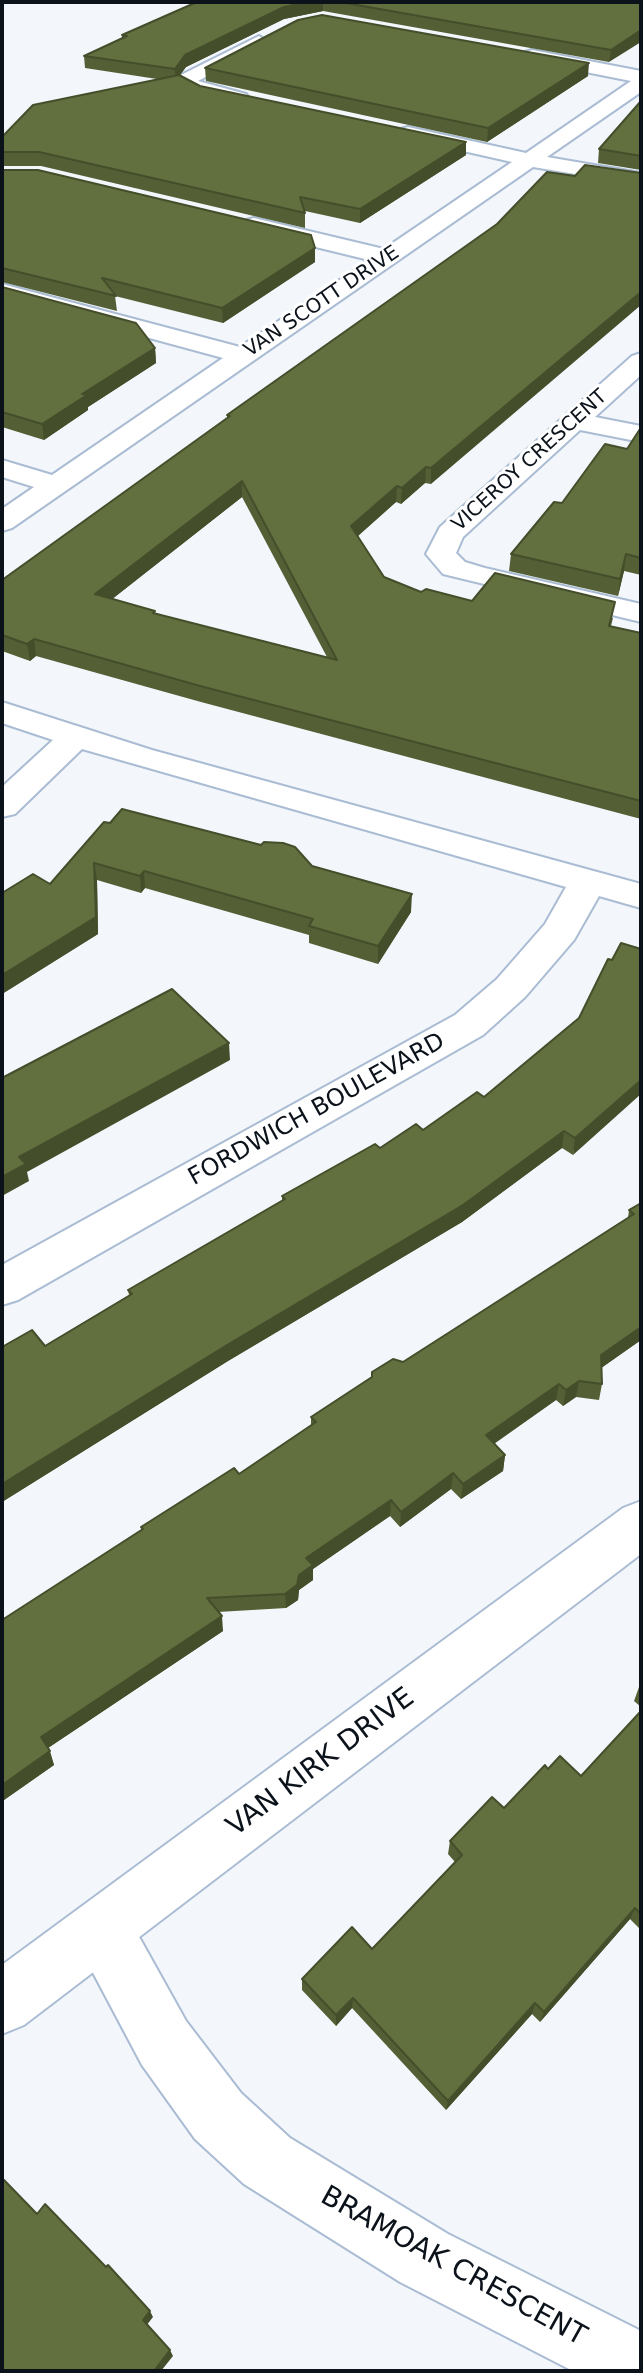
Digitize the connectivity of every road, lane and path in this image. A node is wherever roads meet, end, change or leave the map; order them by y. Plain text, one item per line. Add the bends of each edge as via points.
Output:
1 (277, 33) edge
2 (516, 53) edge
3 (641, 77) edge
4 (641, 83) edge
5 (262, 103) edge
6 (384, 128) edge
7 (531, 160) junction
8 (641, 179) edge
9 (228, 219) edge
10 (387, 257) junction
11 (2, 291) edge
12 (244, 356) junction
13 (641, 361) edge
14 (576, 421) junction
15 (641, 434) edge
16 (2, 468) edge
17 (56, 485) junction
18 (2, 522) edge
19 (641, 613) edge
20 (2, 712) edge
21 (76, 737) junction
22 (2, 806) edge
23 (588, 882) junction
24 (641, 896) edge
25 (2, 1287) edge
26 (641, 1524) edge
27 (102, 1929) junction
28 (2, 2003) edge
29 (641, 2368) edge

1 - 5 street via 188,79 191,87
2 - 3 street
4 - 7 street, VAN SCOTT DRIVE
6 - 7 street
7 - 8 street
7 - 10 street, VAN SCOTT DRIVE
9 - 10 street
10 - 12 street, VAN SCOTT DRIVE
11 - 12 street
12 - 17 street, VAN SCOTT DRIVE
13 - 14 street, VICEROY CRESCENT
14 - 15 street
14 - 19 street, VICEROY CRESCENT via 450,533 441,554 454,568 477,575
16 - 17 street
17 - 18 street, VAN SCOTT DRIVE
20 - 21 street
21 - 22 street
21 - 23 street
23 - 24 street
23 - 25 street, FORDWICH BOULEVARD via 560,931 511,988 469,1025
26 - 27 street, VAN KIRK DRIVE
27 - 28 street, VAN KIRK DRIVE
27 - 29 street, BRAMOAK CRESCENT via 164,2043 218,2116 267,2161 424,2258

